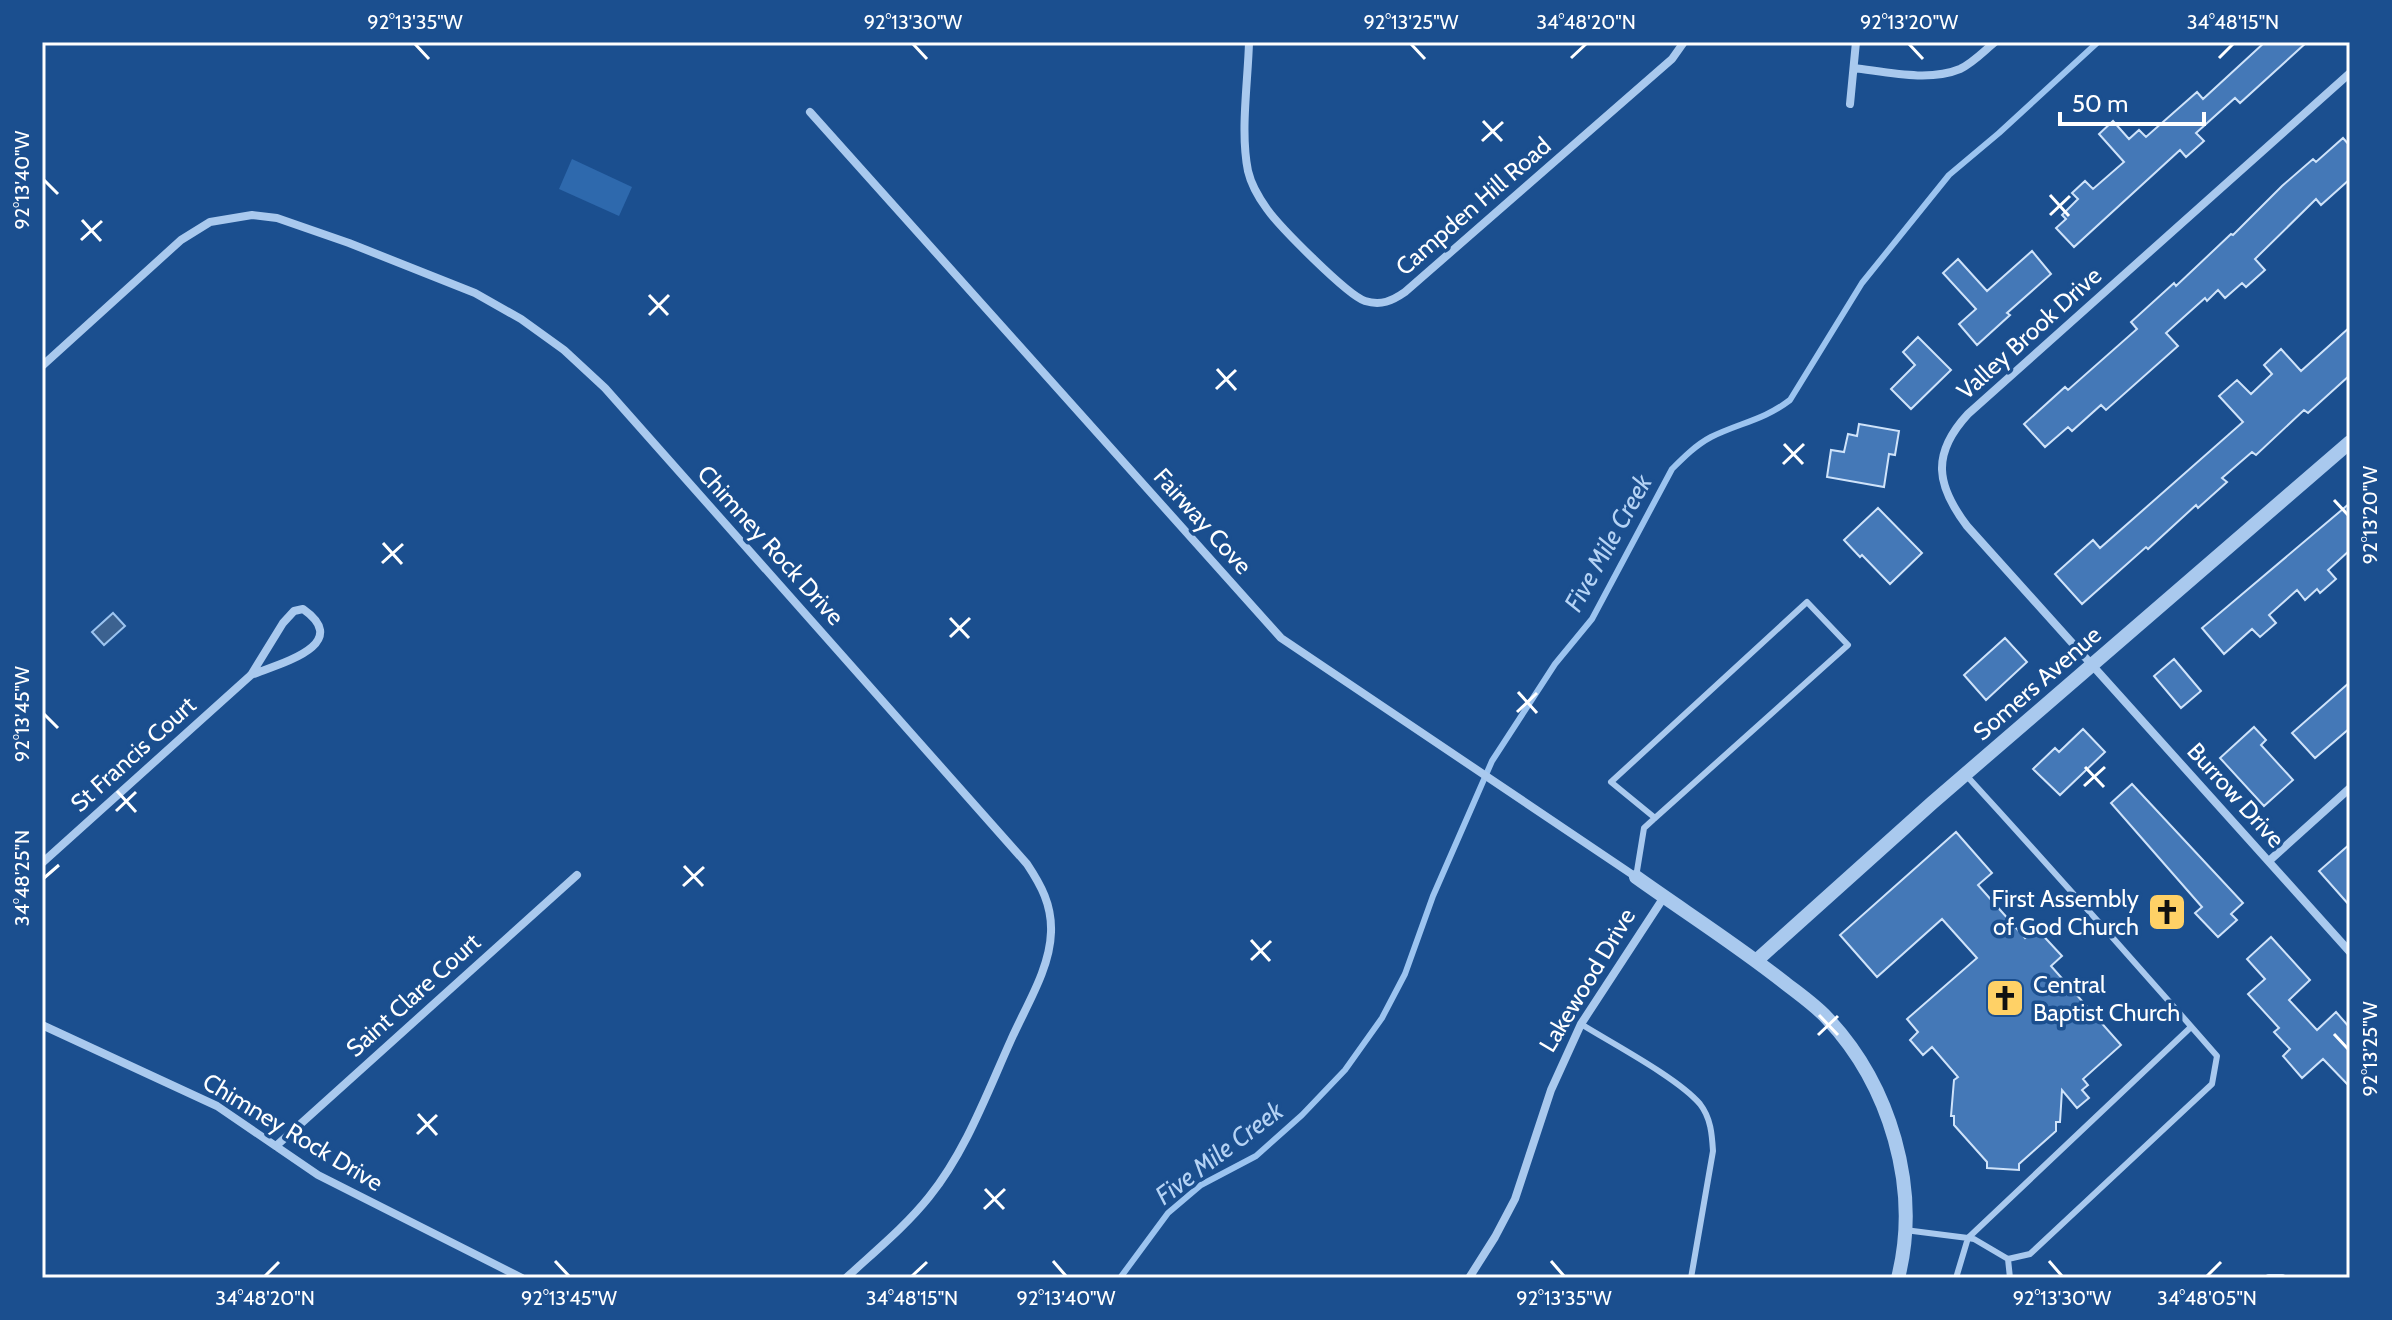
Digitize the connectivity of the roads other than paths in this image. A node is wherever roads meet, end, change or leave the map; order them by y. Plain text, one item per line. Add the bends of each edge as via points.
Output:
1 (1249, 42) edge
2 (1684, 42) edge
3 (1856, 42) edge
4 (1995, 42) edge
5 (1854, 68) junction
6 (2350, 73) edge
7 (1850, 104) dead end
8 (810, 112) dead end
9 (42, 366) edge
10 (2350, 442) edge
11 (2092, 664) junction
12 (251, 675) junction
13 (1965, 774) junction
14 (2350, 788) edge
15 (1655, 818) junction
16 (2269, 861) junction
17 (42, 863) edge
18 (577, 875) dead end
19 (1636, 877) junction
20 (1664, 897) junction
21 (2350, 952) edge
22 (1756, 961) junction
23 (1581, 1024) junction
24 (42, 1025) edge
25 (2191, 1027) junction
26 (276, 1146) junction
27 (1905, 1230) junction
28 (1968, 1238) junction
29 (2008, 1259) junction
30 (522, 1278) edge
31 (846, 1278) edge
32 (1469, 1278) edge
33 (1691, 1278) edge
34 (1898, 1278) edge
35 (1956, 1278) edge
36 (2010, 1278) edge
37 (2269, 1278) edge
38 (2282, 1278) edge

1 - 2 street, Campden Hill Road via 1245,150 1252,184 1269,211 1343,288 1379,304 1405,292 1672,59
3 - 5 street
4 - 5 street via 1972,62 1942,74
5 - 7 street
6 - 11 street, Valley Brook Drive via 1968,414 1945,445 1942,475 1952,507
8 - 19 street, Fairway Cove via 1281,638
9 - 31 street, Chimney Rock Drive via 181,240 226,217 277,218 475,293 564,350 605,388 1027,864 1050,914 1044,969 946,1173 909,1221
10 - 11 street, Somers Avenue
11 - 13 street, Somers Avenue
11 - 16 street, Burrow Drive
12 - 12 street via 294,611 303,609 312,616 320,630 311,649
12 - 17 street, St Francis Court
13 - 22 street, Somers Avenue
13 - 25 lane
14 - 16 street
15 - 15 lane via 1848,645 1807,602 1611,782
15 - 19 lane via 1644,828
16 - 21 street, Burrow Drive
18 - 26 street, Saint Clare Court
19 - 20 street
20 - 22 street, Lakewood Drive
20 - 23 street, Lakewood Drive
22 - 27 street, Lakewood Drive via 1825,1015 1860,1060 1893,1134 1904,1189
23 - 32 street, Lakewood Drive via 1551,1090 1515,1199
23 - 33 lane via 1683,1088 1707,1116 1713,1151
24 - 26 street, Chimney Rock Drive via 190,1092
25 - 28 lane
25 - 29 lane via 2217,1056 2212,1084 2030,1254
26 - 30 street, Chimney Rock Drive via 359,1198
27 - 28 lane
27 - 34 street, Lakewood Drive
28 - 29 lane
28 - 35 lane
29 - 36 lane
37 - 38 street

